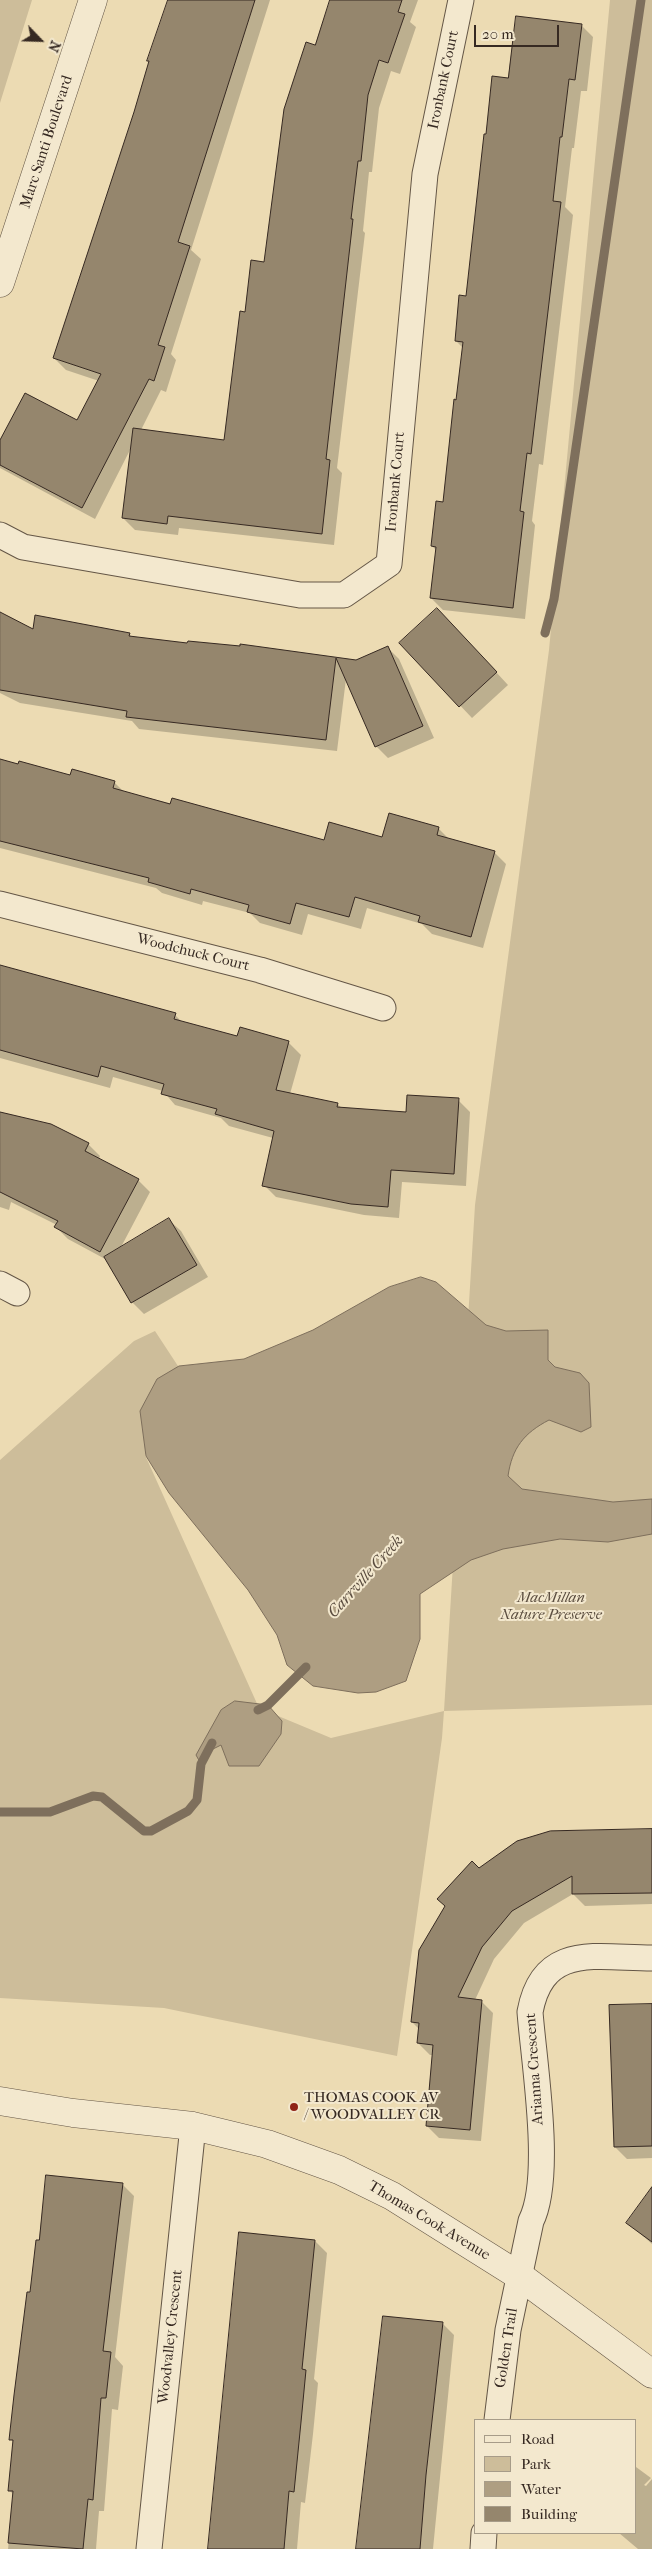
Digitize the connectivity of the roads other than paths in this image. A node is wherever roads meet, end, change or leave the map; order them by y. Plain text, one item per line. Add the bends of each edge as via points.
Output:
1 (93, 0) edge
2 (461, 0) edge
3 (0, 283) edge
4 (0, 535) edge
5 (0, 904) edge
6 (384, 1008) dead end
7 (652, 1958) edge
8 (0, 2101) edge
9 (192, 2126) junction
10 (521, 2276) junction
11 (652, 2374) edge
12 (497, 2419) edge
13 (484, 2534) edge
14 (148, 2549) edge
15 (482, 2549) edge

1 - 3 street, Marc Santi Boulevard
2 - 4 street, Ironbank Court via 425,174 389,564 344,595 300,595 24,547
5 - 6 street, Woodchuck Court via 260,970
7 - 10 street, Arianna Crescent via 571,1958 553,1966 532,1997 530,2012 543,2160
8 - 9 street, Thomas Cook Avenue
9 - 10 street, Thomas Cook Avenue via 267,2144 339,2170 392,2196
9 - 14 street, Woodvalley Crescent
10 - 11 street, Thomas Cook Avenue
10 - 12 street, Golden Trail via 508,2330
13 - 15 street

